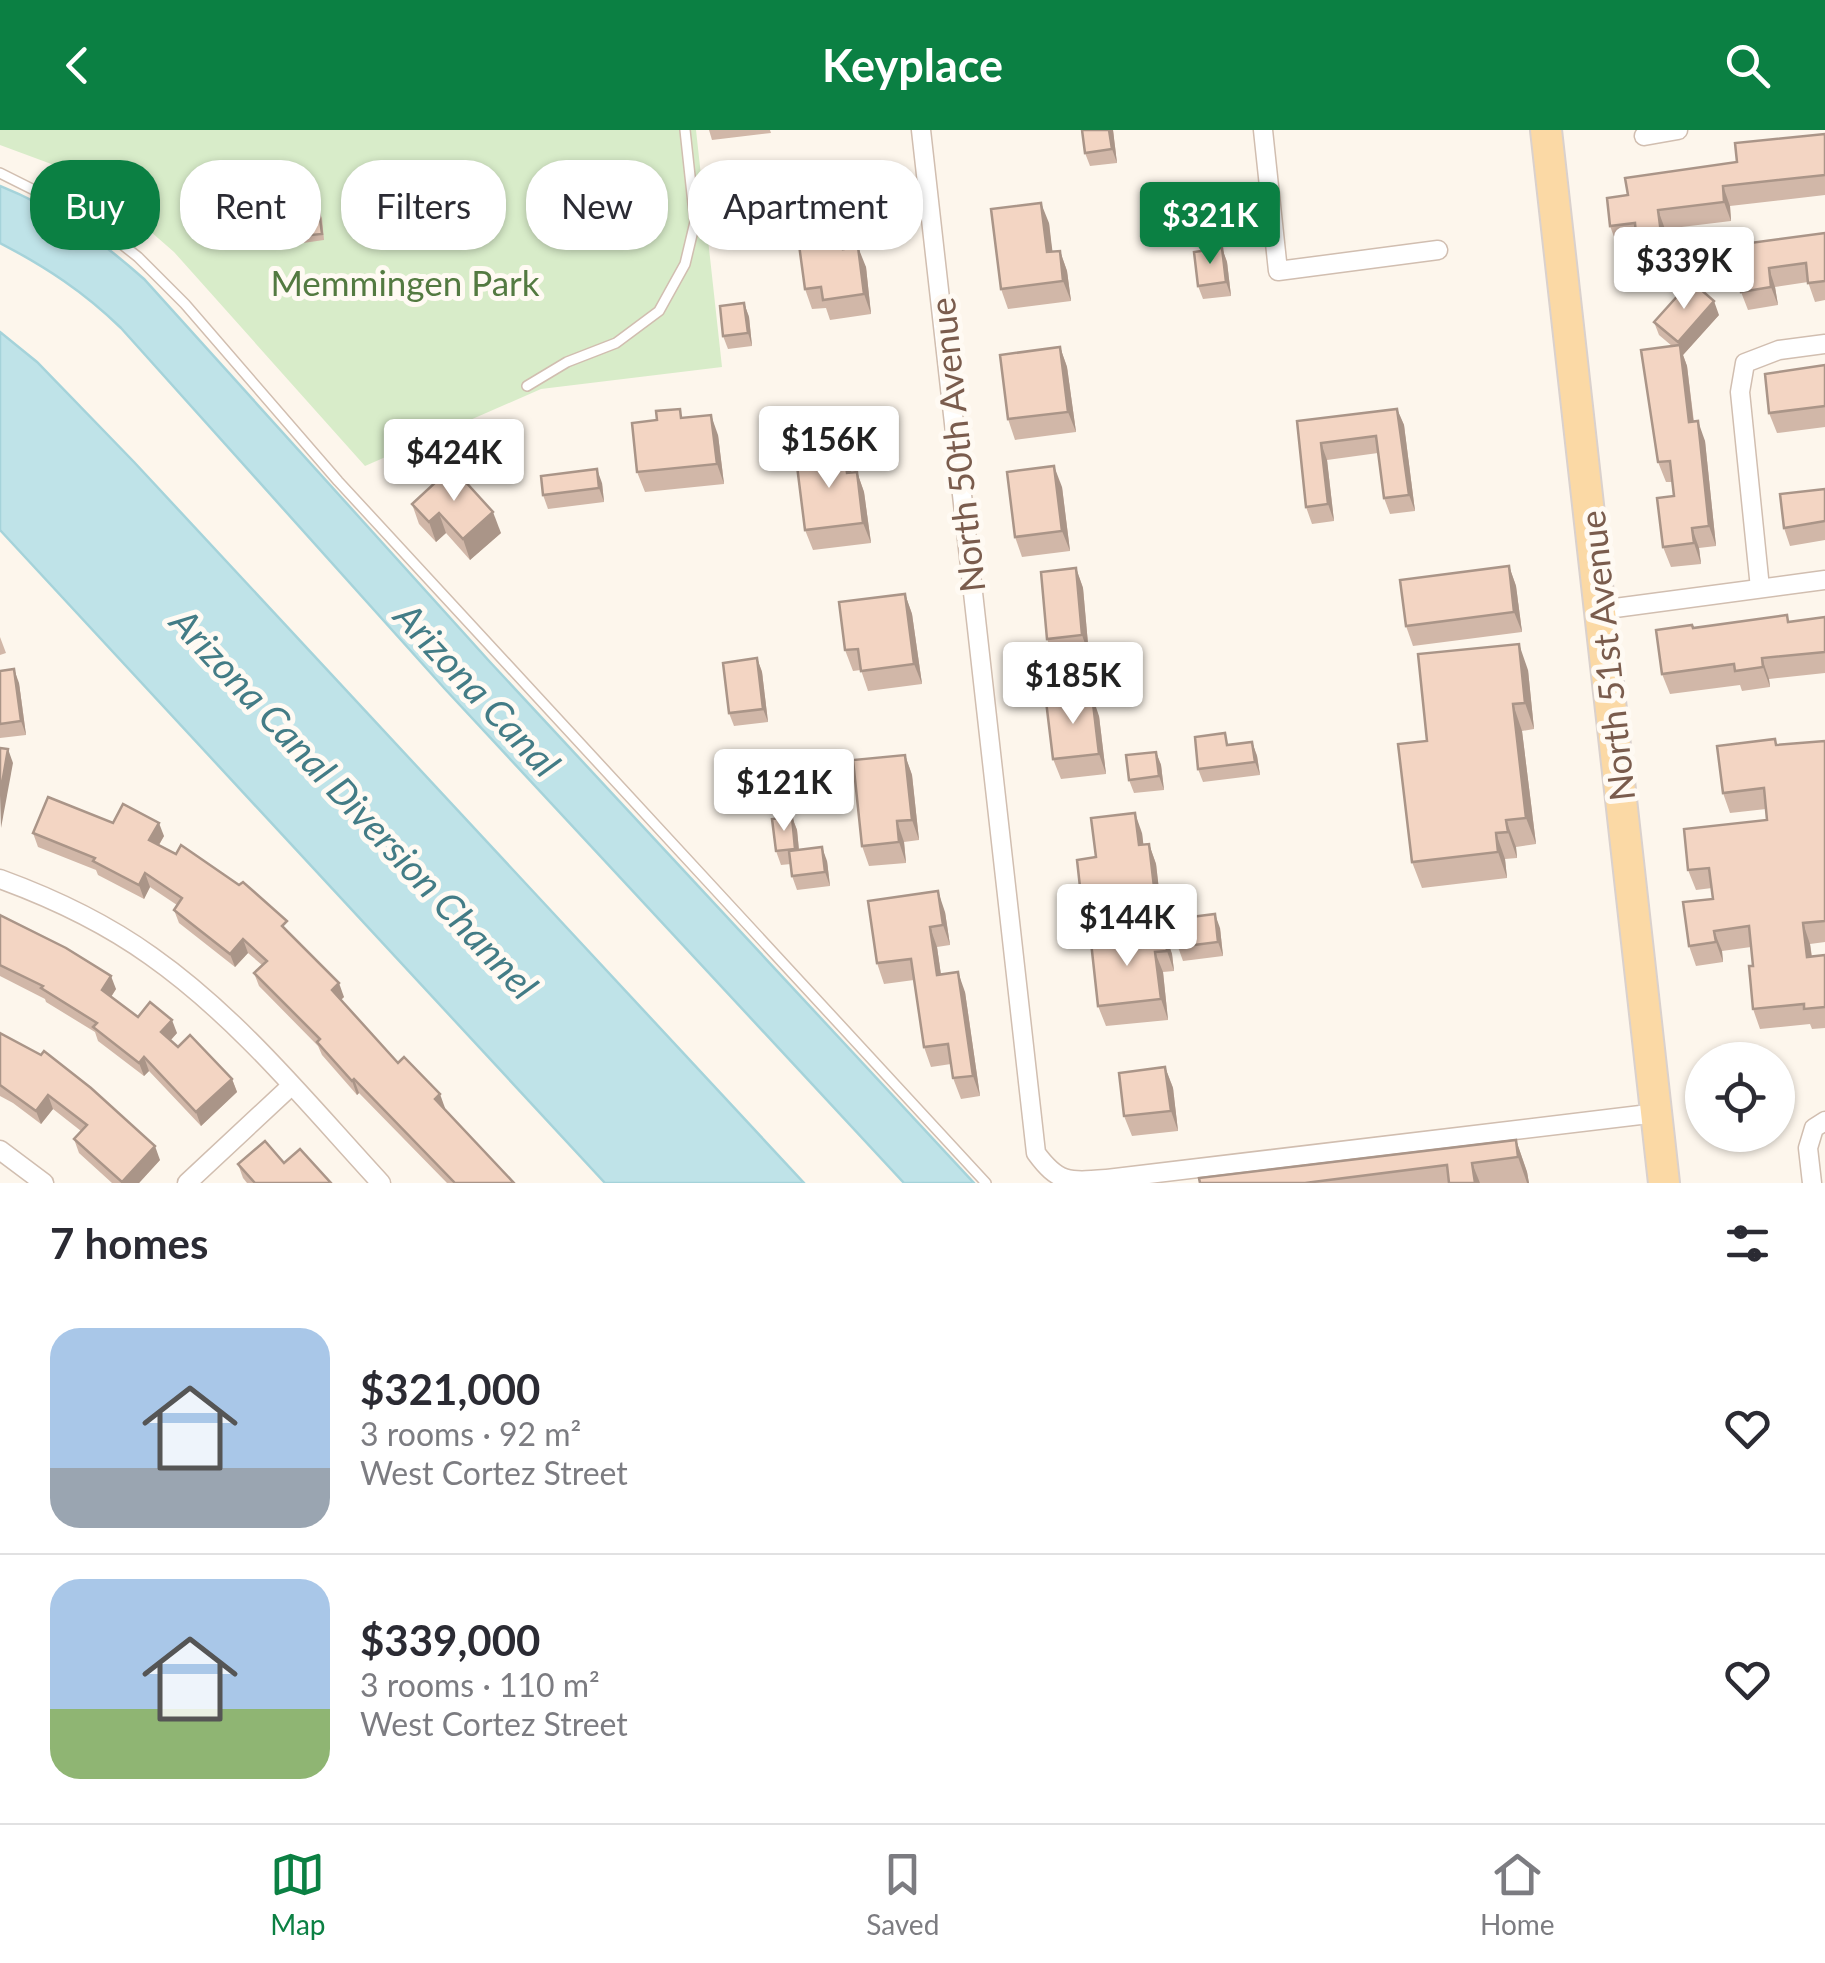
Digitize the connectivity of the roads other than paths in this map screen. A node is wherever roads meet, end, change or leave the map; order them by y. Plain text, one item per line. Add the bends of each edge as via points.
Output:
1 (685, 130) edge
2 (920, 130) edge
3 (1262, 130) edge
4 (1546, 130) edge
5 (1678, 130) edge
6 (1644, 136) dead end
7 (0, 174) edge
8 (1438, 250) dead end
9 (1825, 344) edge
10 (526, 386) dead end
11 (1825, 580) edge
12 (1760, 588) junction
13 (1600, 610) junction
14 (0, 879) edge
15 (291, 1086) junction
16 (1656, 1113) junction
17 (1819, 1125) edge
18 (0, 1150) edge
19 (44, 1183) edge
20 (187, 1183) edge
21 (381, 1183) edge
22 (986, 1183) edge
23 (1664, 1183) edge
24 (1812, 1183) edge

1 - 10 lane via 695,222 685,264 659,311 616,343
2 - 16 street, North 50th Avenue via 1036,1153 1049,1174 1064,1181 1107,1178
3 - 8 street via 1278,271
4 - 13 main road, North 51st Avenue
5 - 6 street
7 - 22 lane via 86,216 174,292 338,481
9 - 12 street via 1744,363 1740,392
11 - 12 street
12 - 13 street
13 - 16 main road, North 51st Avenue
14 - 15 street via 96,922 150,956
15 - 20 street
15 - 21 street
16 - 23 main road, North 51st Avenue
17 - 24 street via 1808,1148
18 - 19 street

